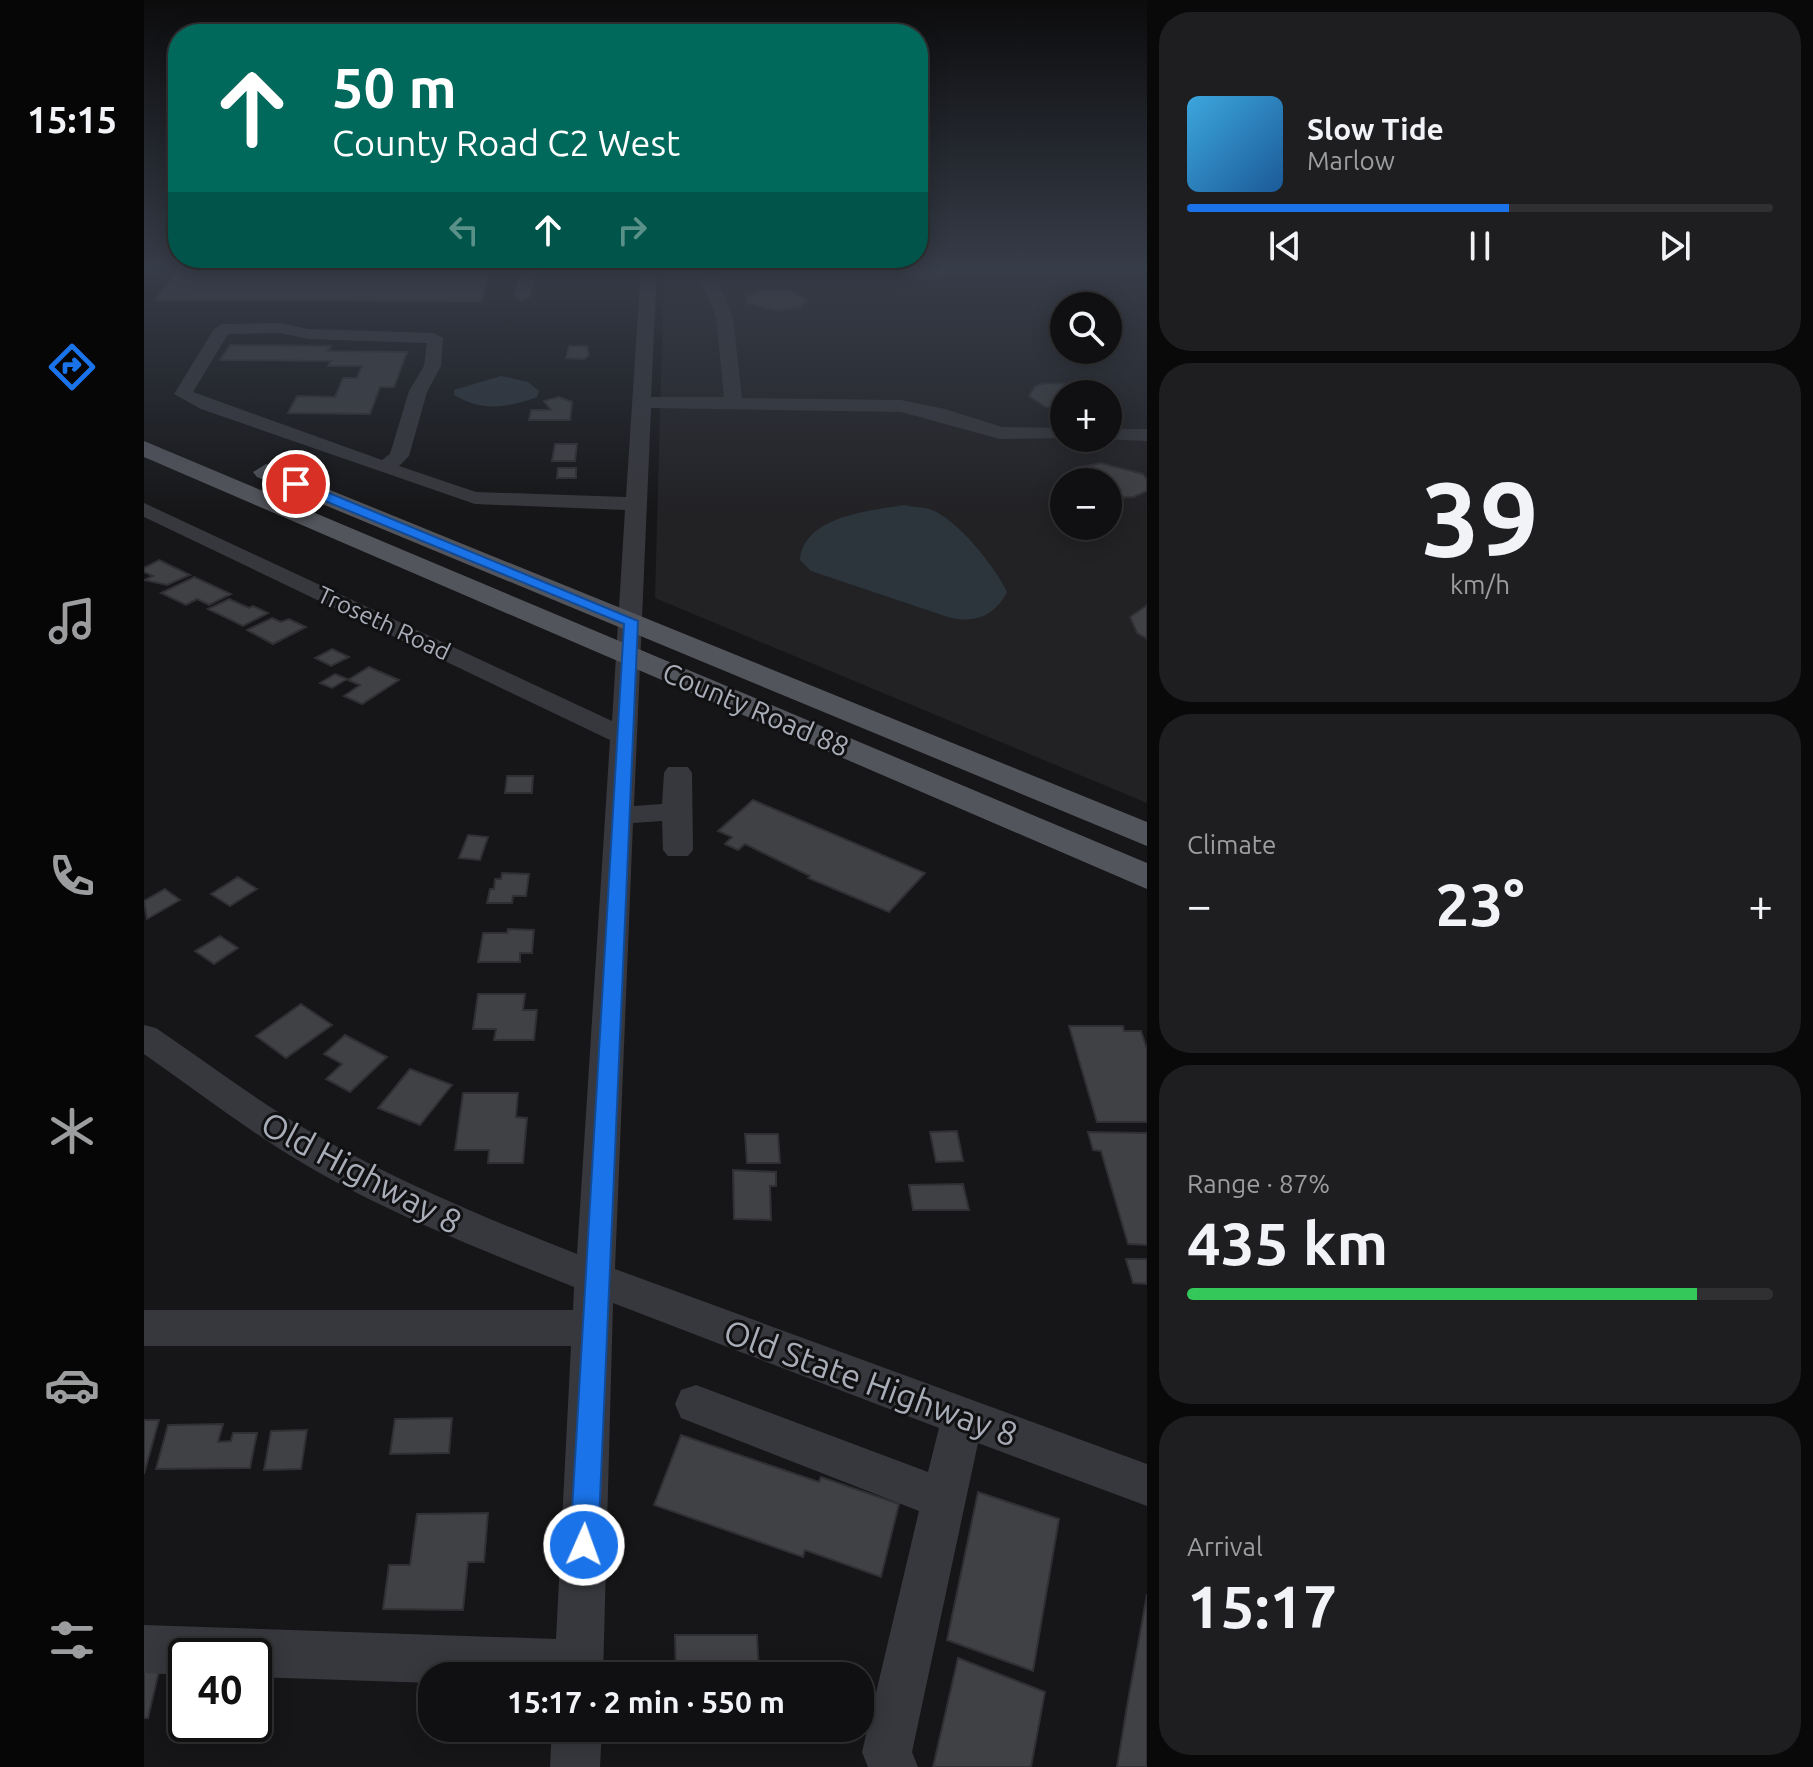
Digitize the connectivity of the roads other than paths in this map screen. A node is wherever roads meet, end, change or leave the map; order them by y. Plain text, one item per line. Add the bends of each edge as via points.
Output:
1 (210, 349) edge
2 (436, 349) edge
3 (644, 349) edge
4 (731, 349) edge
5 (640, 402) junction
6 (733, 403) junction
7 (144, 421) edge
8 (1050, 434) edge
9 (1122, 435) edge
10 (1147, 435) edge
11 (144, 448) edge
12 (386, 467) junction
13 (636, 504) junction
14 (144, 509) edge
15 (631, 621) junction
16 (629, 655) junction
17 (625, 737) junction
18 (678, 773) dead end
19 (676, 812) junction
20 (621, 815) junction
21 (1147, 835) edge
22 (678, 850) dead end
23 (1147, 877) edge
24 (145, 1040) edge
25 (595, 1279) junction
26 (144, 1328) edge
27 (592, 1328) junction
28 (696, 1404) dead end
29 (963, 1415) junction
30 (1147, 1485) edge
31 (944, 1499) junction
32 (144, 1649) edge
33 (418, 1662) edge
34 (579, 1662) edge
35 (576, 1742) edge
36 (575, 1767) edge
37 (893, 1767) edge

1 - 12 street via 183,394
2 - 12 street via 399,456
3 - 5 street
4 - 6 street
5 - 6 street
5 - 13 street
6 - 8 street via 901,406 1000,433
7 - 15 main road, County Road 88
9 - 10 street
11 - 16 main road, County Road 88
12 - 13 street via 487,500
13 - 15 street
14 - 17 street, Troseth Road
15 - 16 street
15 - 21 main road, County Road 88
16 - 17 street
16 - 23 main road, County Road 88
17 - 20 street
18 - 19 street
19 - 20 street
19 - 22 street
20 - 25 street
24 - 25 street, Old Highway 8 via 289,1137 384,1189
25 - 27 street
25 - 29 street, Old State Highway 8
26 - 27 street
27 - 34 street
28 - 31 street
29 - 30 street, Old State Highway 8
29 - 31 street
31 - 37 street via 887,1752
32 - 33 street
35 - 36 street

